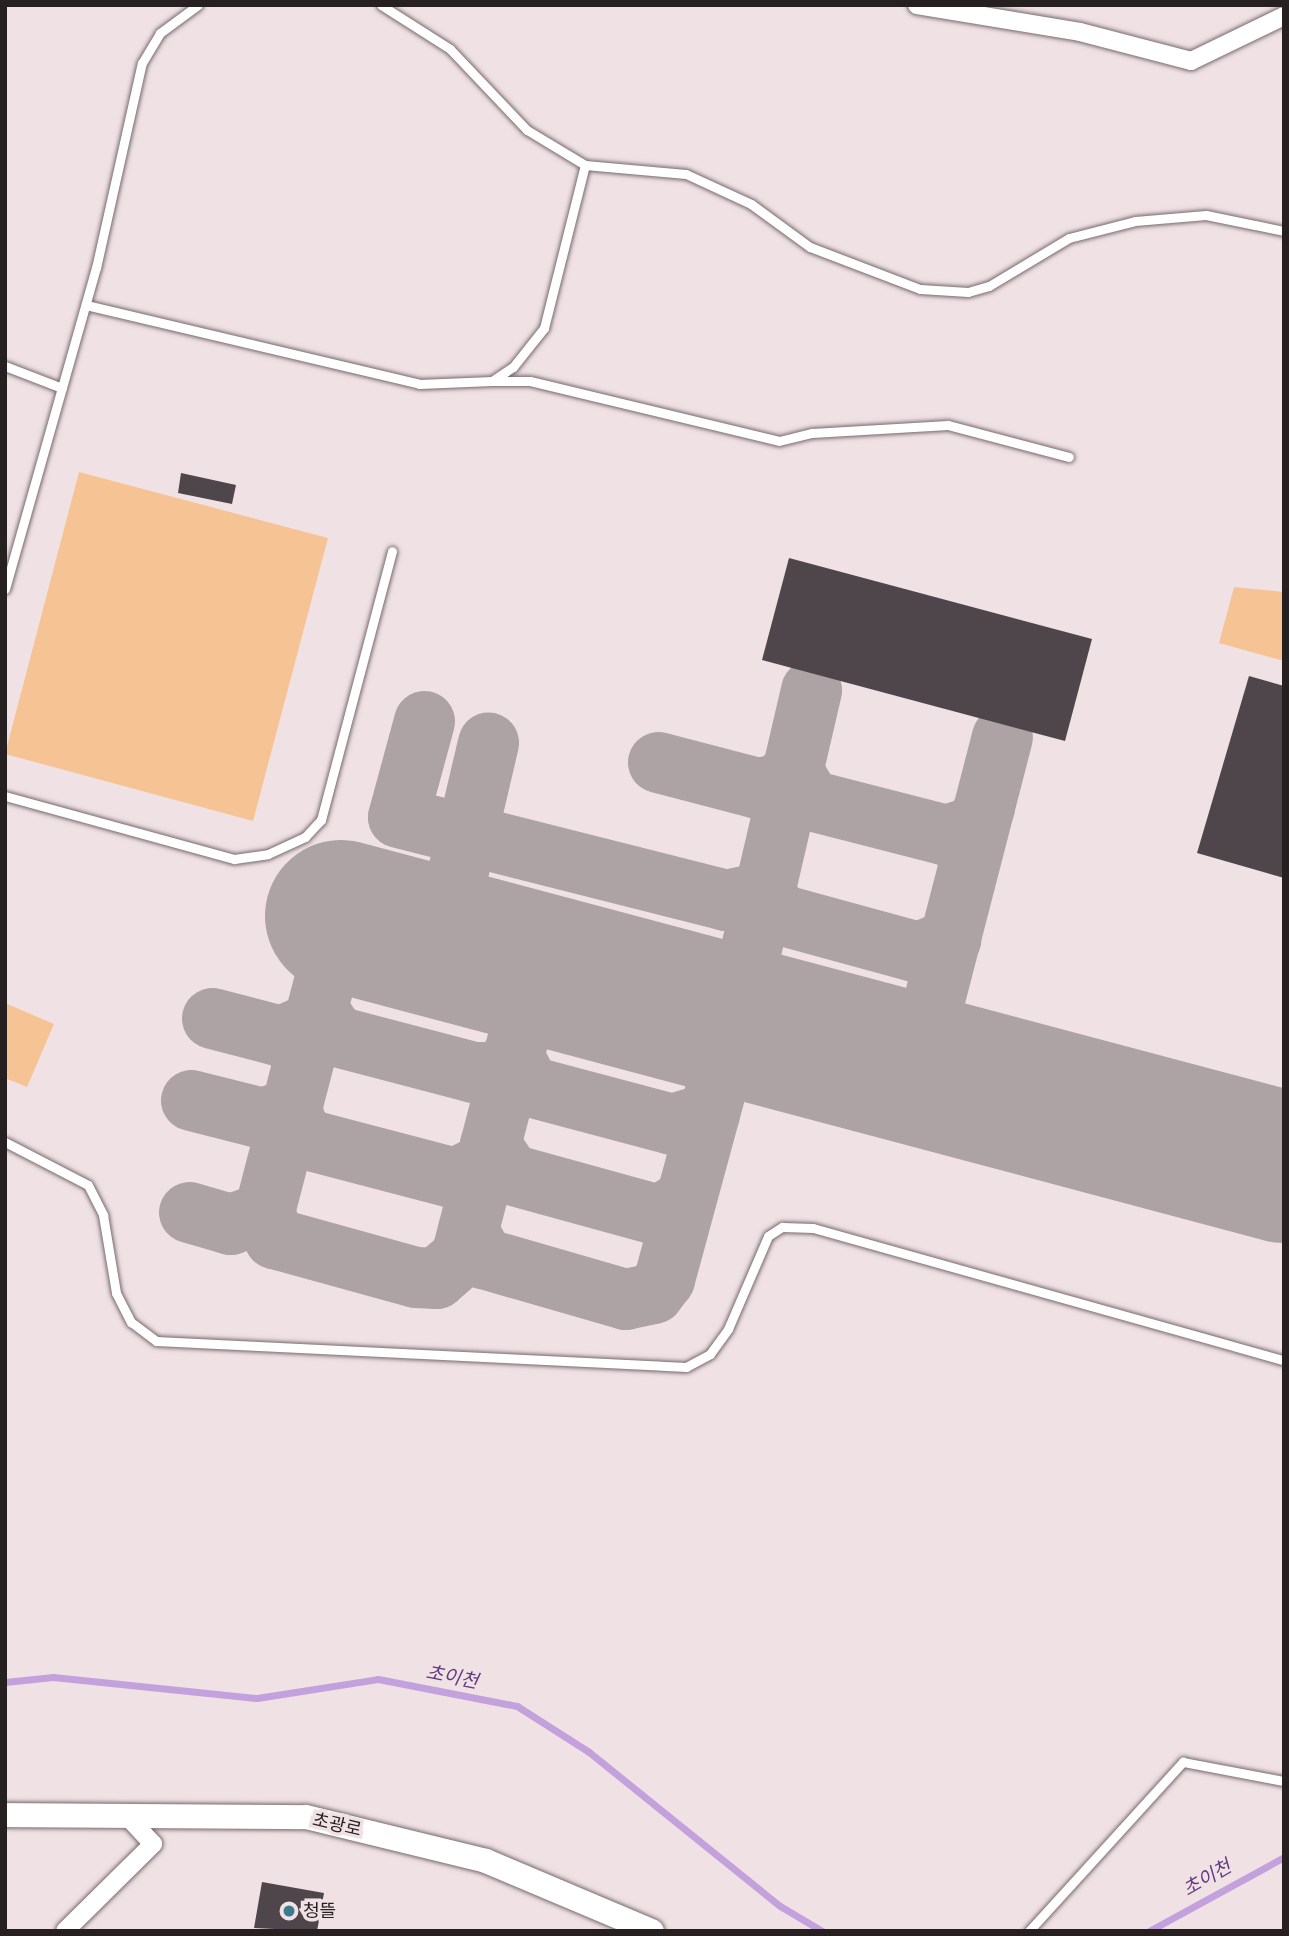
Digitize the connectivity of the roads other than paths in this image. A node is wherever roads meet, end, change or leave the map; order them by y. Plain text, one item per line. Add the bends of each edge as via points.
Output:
1 (198, 5) edge
2 (381, 5) edge
3 (917, 5) edge
4 (1284, 16) edge
5 (584, 165) junction
6 (1284, 231) edge
7 (86, 305) junction
8 (5, 366) edge
9 (492, 381) junction
10 (62, 388) junction
11 (1069, 457) dead end
12 (392, 551) dead end
13 (5, 589) edge
14 (5, 796) edge
15 (5, 1142) edge
16 (1284, 1360) edge
17 (1284, 1781) edge
18 (124, 1814) junction
19 (5, 1815) edge
20 (65, 1931) edge
21 (652, 1931) edge
22 (1029, 1931) edge

1 - 7 lane via 160,33 142,62
2 - 5 lane via 450,49 527,130
3 - 4 street via 1080,32 1191,61
5 - 6 lane via 686,174 751,204 810,247 861,270 946,293 989,286 1069,238 1135,221 1206,215
5 - 9 lane via 544,328 513,367
7 - 9 lane via 419,384
7 - 10 lane
8 - 10 lane
9 - 11 lane via 530,381 779,441 812,433 947,425
10 - 13 lane
12 - 14 lane via 321,820 305,837 268,854 234,859
15 - 16 lane via 88,1185 103,1216 116,1293 131,1322 156,1341 686,1367 710,1354 728,1329 768,1236 782,1227 813,1228
17 - 22 lane via 1183,1762
18 - 19 street, 초광로
18 - 20 street via 139,1822 153,1844
18 - 21 street, 초광로 via 306,1817 486,1861

